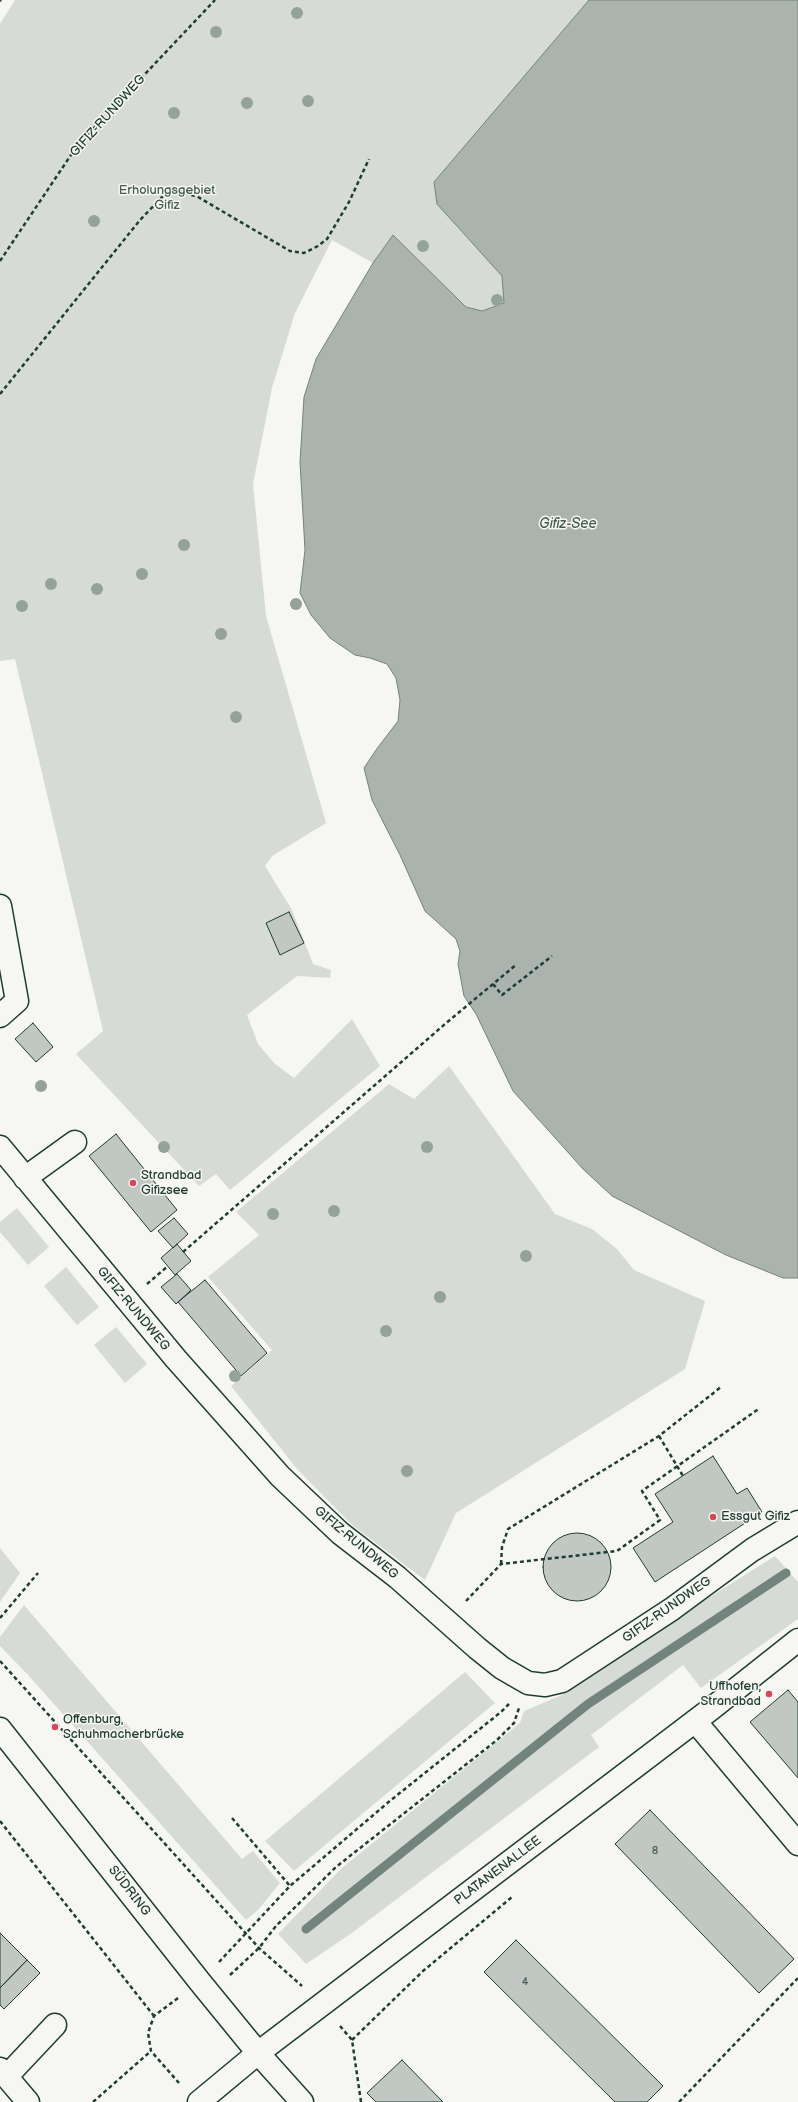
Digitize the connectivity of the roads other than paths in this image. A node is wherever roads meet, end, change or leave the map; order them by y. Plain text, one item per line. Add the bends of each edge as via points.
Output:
1 (0, 906) edge
2 (0, 1016) edge
3 (75, 1142) dead end
4 (0, 1147) edge
5 (25, 1178) junction
6 (796, 1527) edge
7 (798, 1640) edge
8 (695, 1721) junction
9 (0, 1729) edge
10 (798, 1844) edge
11 (55, 2025) dead end
12 (258, 2053) junction
13 (3, 2073) edge
14 (28, 2102) edge
15 (199, 2102) edge
16 (302, 2102) edge

1 - 2 street via 17,1001
3 - 5 street
4 - 5 street, GIFIZ-RUNDWEG
5 - 6 street, GIFIZ-RUNDWEG via 176,1359 280,1476 340,1533 397,1577 446,1622 502,1668 528,1683 545,1685 562,1681 672,1609 752,1550
7 - 8 street, PLATANENALLEE
8 - 10 street
8 - 12 street, PLATANENALLEE
9 - 12 street, SÜDRING
11 - 13 street
12 - 15 street, PLATANENALLEE
12 - 16 street, SÜDRING
13 - 14 street

